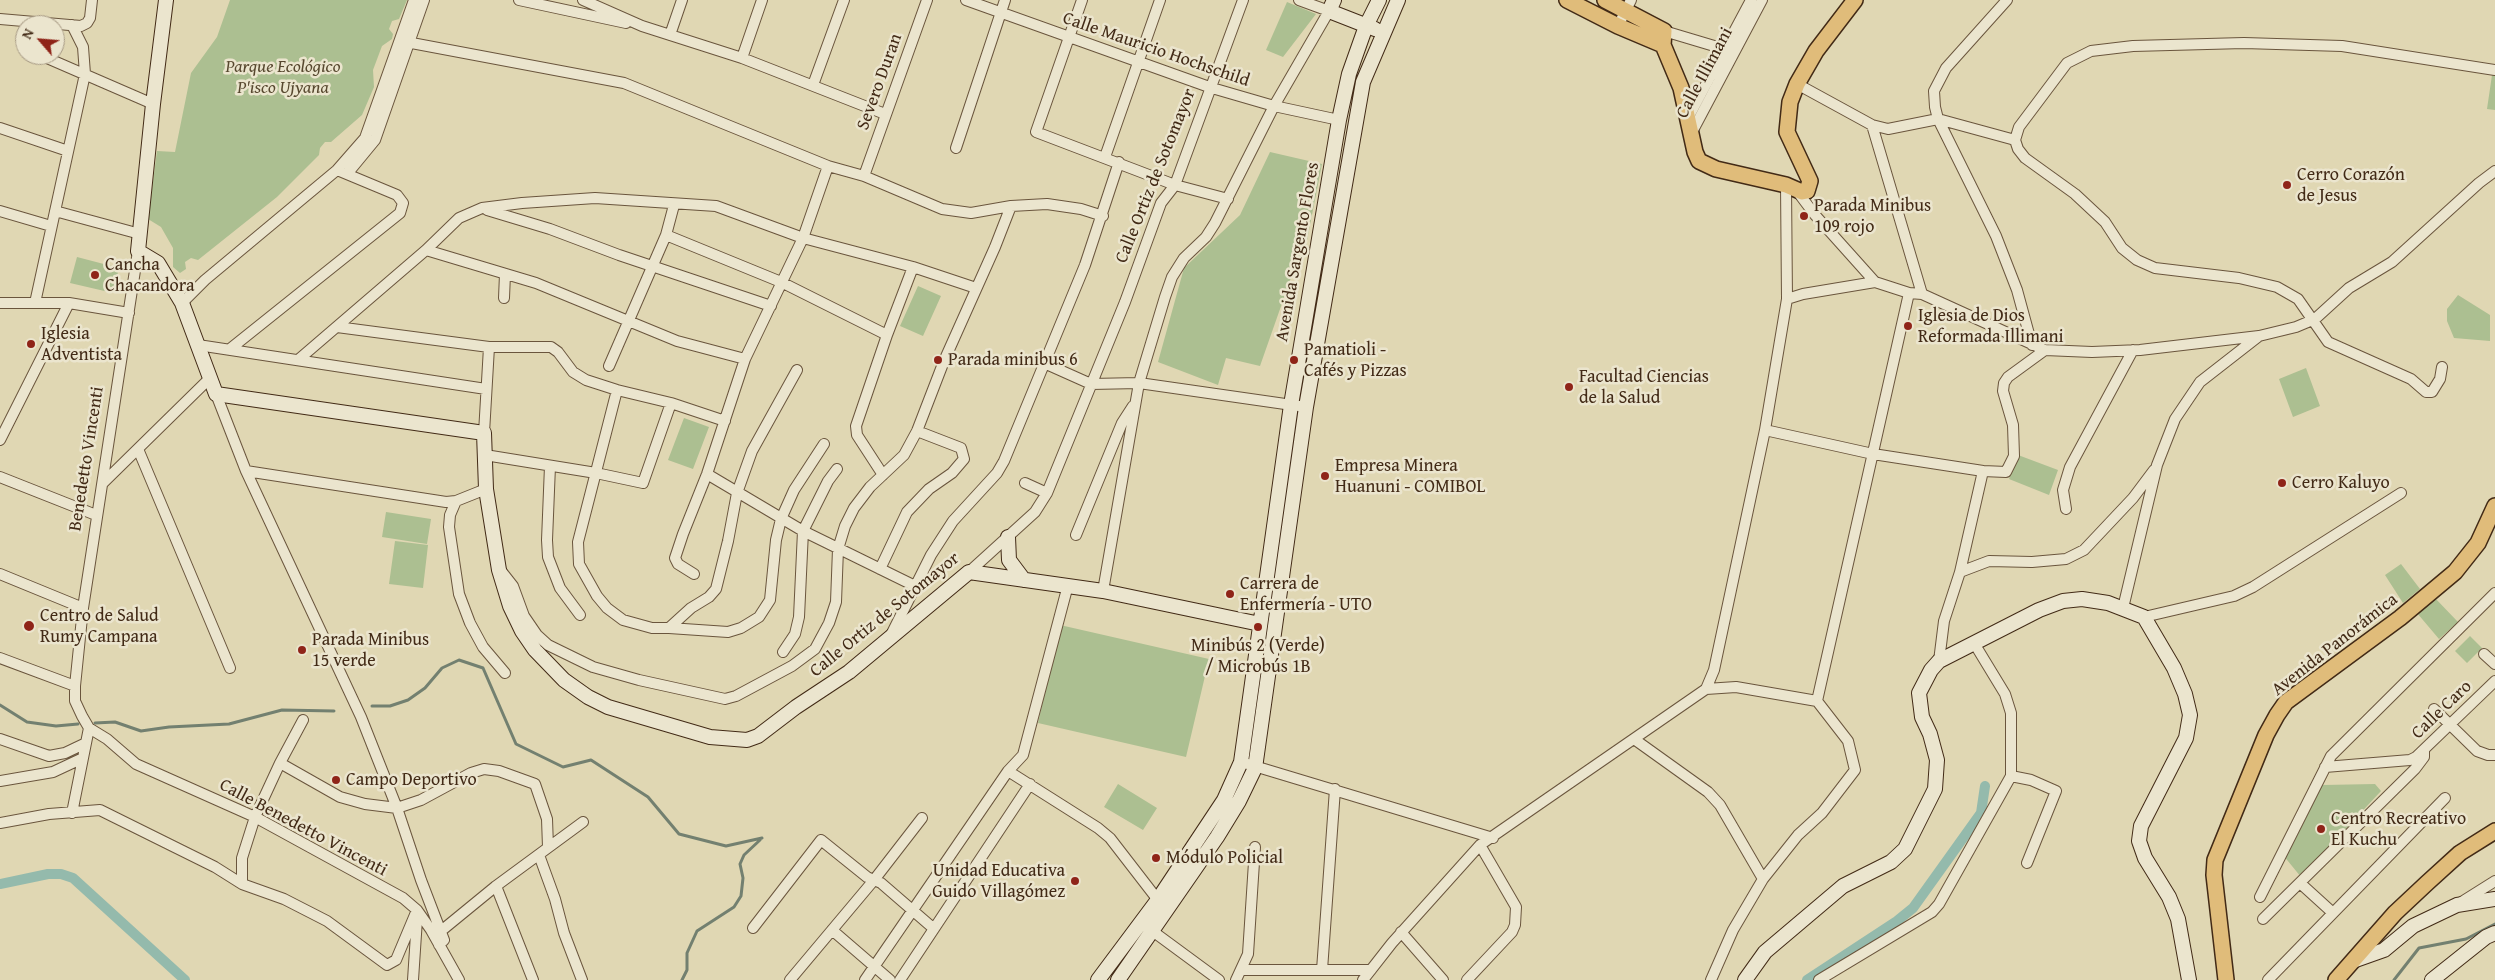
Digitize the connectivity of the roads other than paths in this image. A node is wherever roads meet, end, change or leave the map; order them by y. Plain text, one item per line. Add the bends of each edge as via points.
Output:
1 (92, 0) edge
2 (166, 0) edge
3 (414, 0) edge
4 (424, 0) edge
5 (519, 0) edge
6 (682, 0) edge
7 (762, 0) edge
8 (844, 0) edge
9 (927, 0) edge
10 (966, 0) edge
11 (1005, 0) edge
12 (1082, 0) edge
13 (1160, 0) edge
14 (1243, 0) edge
15 (1299, 0) edge
16 (1380, 0) edge
17 (1398, 0) edge
18 (1567, 0) edge
19 (1605, 0) edge
20 (1751, 0) edge
21 (1762, 0) edge
22 (1855, 0) edge
23 (2008, 0) edge
24 (589, 1) edge
25 (1332, 6) edge
26 (1628, 6) edge
27 (1000, 14) junction
28 (588, 16) junction
29 (0, 19) edge
30 (72, 25) junction
31 (642, 26) junction
32 (1366, 26) junction
33 (1618, 26) junction
34 (1383, 32) junction
35 (670, 35) junction
36 (1068, 37) junction
37 (1664, 38) junction
38 (405, 42) junction
39 (1731, 51) junction
40 (742, 58) junction
41 (1138, 62) junction
42 (64, 65) edge
43 (2495, 70) edge
44 (85, 74) junction
45 (1796, 84) junction
46 (813, 85) junction
47 (1212, 88) junction
48 (153, 104) junction
49 (1274, 106) junction
50 (885, 114) junction
51 (1938, 119) junction
52 (1339, 120) junction
53 (1872, 125) junction
54 (1689, 127) junction
55 (0, 128) edge
56 (2015, 140) junction
57 (956, 148) dead end
58 (68, 151) junction
59 (1105, 157) junction
60 (1119, 162) junction
61 (828, 166) junction
62 (337, 170) junction
63 (2495, 172) edge
64 (347, 174) junction
65 (864, 176) junction
66 (1810, 181) junction
67 (1175, 185) junction
68 (1791, 188) junction
69 (1228, 199) junction
70 (674, 205) junction
71 (1011, 206) junction
72 (482, 208) junction
73 (0, 211) edge
74 (55, 211) junction
75 (1815, 215) junction
76 (1103, 216) junction
77 (51, 226) junction
78 (140, 234) junction
79 (666, 235) junction
80 (804, 238) junction
81 (426, 250) junction
82 (138, 252) junction
83 (652, 265) junction
84 (913, 267) junction
85 (505, 274) junction
86 (781, 282) junction
87 (1876, 282) junction
88 (976, 288) junction
89 (1910, 293) junction
90 (1922, 294) junction
91 (504, 298) dead end
92 (1787, 299) junction
93 (0, 303) edge
94 (34, 303) junction
95 (69, 303) junction
96 (182, 303) junction
97 (771, 306) junction
98 (129, 313) junction
99 (2312, 320) junction
100 (629, 322) junction
101 (337, 327) junction
102 (887, 335) junction
103 (2259, 336) junction
104 (198, 345) junction
105 (2032, 345) junction
106 (490, 346) junction
107 (230, 349) junction
108 (2045, 350) junction
109 (2133, 350) junction
110 (746, 359) junction
111 (298, 360) junction
112 (1044, 362) junction
113 (609, 366) dead end
114 (2442, 367) dead end
115 (796, 370) dead end
116 (210, 378) junction
117 (1139, 383) junction
118 (1091, 384) junction
119 (486, 389) junction
120 (617, 390) junction
121 (216, 394) junction
122 (1136, 400) junction
123 (671, 402) junction
124 (1291, 405) junction
125 (1306, 407) junction
126 (725, 421) junction
127 (1765, 430) junction
128 (917, 431) junction
129 (484, 433) junction
130 (0, 440) edge
131 (824, 444) dead end
132 (138, 449) junction
133 (1873, 454) junction
134 (485, 455) junction
135 (2157, 465) junction
136 (550, 466) junction
137 (837, 469) dead end
138 (1983, 470) junction
139 (246, 471) junction
140 (596, 473) junction
141 (707, 474) junction
142 (883, 475) junction
143 (0, 477) edge
144 (103, 483) junction
145 (1025, 483) dead end
146 (486, 489) junction
147 (737, 493) junction
148 (1047, 493) junction
149 (2401, 493) dead end
150 (456, 501) junction
151 (2495, 506) edge
152 (2066, 509) dead end
153 (96, 515) junction
154 (780, 519) junction
155 (803, 531) junction
156 (1076, 535) dead end
157 (1008, 537) junction
158 (838, 549) junction
159 (880, 569) junction
160 (499, 570) junction
161 (969, 572) junction
162 (1960, 572) junction
163 (0, 574) edge
164 (694, 574) dead end
165 (1024, 580) junction
166 (915, 586) junction
167 (1068, 586) junction
168 (1103, 591) junction
169 (1272, 592) junction
170 (2495, 593) edge
171 (83, 608) junction
172 (2123, 608) junction
173 (580, 615) dead end
174 (2144, 617) junction
175 (1260, 624) junction
176 (669, 628) junction
177 (890, 637) junction
178 (1974, 643) junction
179 (783, 652) dead end
180 (2484, 654) dead end
181 (0, 658) edge
182 (1939, 661) junction
183 (2495, 664) edge
184 (230, 668) dead end
185 (505, 673) dead end
186 (2495, 681) edge
187 (75, 686) junction
188 (1706, 689) junction
189 (1817, 701) junction
190 (2434, 709) dead end
191 (303, 720) dead end
192 (2450, 724) junction
193 (89, 728) junction
194 (0, 739) edge
195 (1634, 739) junction
196 (86, 743) junction
197 (2424, 750) junction
198 (2495, 755) edge
199 (83, 758) junction
200 (1241, 762) junction
201 (280, 763) junction
202 (2325, 767) junction
203 (1255, 768) junction
204 (1008, 771) junction
205 (2011, 776) junction
206 (0, 781) edge
207 (1030, 784) junction
208 (1335, 789) junction
209 (2445, 798) dead end
210 (397, 808) junction
211 (72, 813) junction
212 (255, 817) junction
213 (922, 818) dead end
214 (583, 822) dead end
215 (0, 823) edge
216 (2495, 831) edge
217 (1493, 838) junction
218 (1480, 845) junction
219 (548, 847) junction
220 (1255, 847) dead end
221 (539, 855) junction
222 (2027, 863) dead end
223 (1763, 879) junction
224 (874, 880) junction
225 (2495, 881) edge
226 (2300, 883) junction
227 (242, 884) junction
228 (496, 886) junction
229 (2260, 897) dead end
230 (2495, 899) edge
231 (1162, 905) junction
232 (2457, 905) junction
233 (418, 910) junction
234 (913, 910) junction
235 (2333, 913) junction
236 (2264, 919) dead end
237 (1141, 922) junction
238 (752, 928) dead end
239 (933, 928) junction
240 (832, 930) junction
241 (441, 931) junction
242 (1152, 932) junction
243 (1401, 932) junction
244 (2495, 933) edge
245 (439, 945) junction
246 (2353, 960) junction
247 (874, 966) junction
248 (1240, 970) junction
249 (1322, 970) junction
250 (1371, 970) junction
251 (413, 980) edge
252 (459, 980) edge
253 (533, 980) edge
254 (582, 980) edge
255 (790, 980) edge
256 (865, 980) edge
257 (890, 980) edge
258 (900, 980) edge
259 (1098, 980) edge
260 (1118, 980) edge
261 (1219, 980) edge
262 (1236, 980) edge
263 (1363, 980) edge
264 (1443, 980) edge
265 (1467, 980) edge
266 (1711, 980) edge
267 (1744, 980) edge
268 (1819, 980) edge
269 (2189, 980) edge
270 (2226, 980) edge
271 (2268, 980) edge
272 (2336, 980) edge
273 (2432, 980) edge

1 - 30 street via 87,24
2 - 48 street, Benedetto Vincenti
3 - 38 street
4 - 38 street
5 - 28 street
6 - 35 street
7 - 40 street
8 - 46 street
9 - 50 street, Severo Duran
10 - 27 street, Calle Mauricio Hochschild
11 - 27 street
12 - 36 street
13 - 41 street
14 - 47 street, Calle Ortiz de Sotomayor
15 - 25 street
16 - 32 street, Avenida Sargento Flores
17 - 34 street, Avenida Sargento Flores
18 - 33 main road
19 - 26 main road
20 - 39 street, Calle Illimani
21 - 39 street, Calle Illimani
22 - 45 main road via 1816,51
23 - 51 street via 1939,78 1934,92
24 - 28 street
24 - 31 street
25 - 32 street
25 - 49 street
26 - 33 street
26 - 37 main road
27 - 36 street, Calle Mauricio Hochschild
27 - 57 street
28 - 31 street
29 - 30 street
30 - 44 street via 83,47
31 - 35 street
32 - 34 street
32 - 52 street, Avenida Sargento Flores via 1349,74
33 - 37 main road
34 - 125 street, Avenida Sargento Flores via 1363,82
35 - 40 street
36 - 41 street, Calle Mauricio Hochschild
36 - 59 street via 1036,132
37 - 39 street
37 - 54 main road via 1681,88
38 - 61 street via 624,83
38 - 62 street via 365,138
38 - 64 street via 375,140
39 - 54 street, Calle Illimani
40 - 46 street
41 - 47 street, Calle Mauricio Hochschild
41 - 59 street
42 - 44 street
43 - 56 street via 2342,46 2244,43 2133,46 2091,51 2067,63 2019,127
44 - 48 street
44 - 58 street
45 - 53 street
45 - 66 main road via 1790,102 1787,132
46 - 50 street
47 - 49 street, Calle Mauricio Hochschild
47 - 67 street, Calle Ortiz de Sotomayor
48 - 78 street, Benedetto Vincenti
49 - 52 street, Calle Mauricio Hochschild
49 - 69 street
50 - 65 street, Severo Duran
51 - 53 street via 1888,129
51 - 56 street
51 - 105 street via 1996,236 2018,290
52 - 124 street, Avenida Sargento Flores
53 - 90 street
54 - 68 main road via 1695,152 1705,165
55 - 58 street
56 - 99 street via 2025,158 2075,194 2105,222 2122,248 2137,260 2154,268 2239,278 2277,287 2298,299
58 - 74 street
59 - 60 street
60 - 67 street
60 - 76 street
61 - 65 street
61 - 80 street
62 - 64 street
62 - 96 street
63 - 99 street via 2478,183 2392,262 2350,288
64 - 107 street via 397,195 404,203 400,212
65 - 71 street via 920,201 958,213
66 - 68 main road via 1807,191
66 - 75 street
67 - 69 street
67 - 118 street, Calle Ortiz de Sotomayor via 1161,203
68 - 75 street
68 - 92 street
69 - 117 street via 1206,237 1184,258 1172,277
70 - 72 street via 595,198
70 - 79 street
70 - 80 street via 716,206
71 - 76 street via 1047,204
71 - 88 street
72 - 81 street via 459,218
72 - 83 street
73 - 77 street
74 - 77 street
74 - 78 street
75 - 87 street
76 - 112 street
77 - 94 street
78 - 82 street, Benedetto Vincenti
79 - 83 street
79 - 86 street
80 - 84 street
80 - 86 street
81 - 85 street
81 - 101 street
82 - 96 street via 158,263
82 - 98 street, Benedetto Vincenti
83 - 97 street
83 - 100 street
84 - 88 street
84 - 102 street
85 - 91 street
85 - 100 street via 536,283
86 - 97 street
86 - 102 street
87 - 89 street
87 - 92 street
88 - 128 street
89 - 90 street
89 - 133 street
90 - 105 street
92 - 127 street
93 - 94 street
94 - 95 street
95 - 98 street
95 - 130 street
96 - 104 street
97 - 110 street
98 - 144 street, Benedetto Vincenti
99 - 103 street
99 - 114 street via 2328,342 2411,379 2426,392 2432,392 2440,379
100 - 110 street via 676,341
100 - 113 street
101 - 106 street
101 - 111 street
102 - 142 street via 856,426 857,435
103 - 109 street
103 - 135 street via 2200,382 2188,397 2175,418
104 - 107 street
104 - 116 street
105 - 108 street
106 - 119 street, Calle Ortiz de Sotomayor
106 - 120 street via 551,347 573,372
107 - 111 street
108 - 109 street
108 - 138 street via 2008,376 2004,383 2003,392 2013,425 2014,456 2006,472
109 - 152 street via 2070,467 2063,490
110 - 126 street
111 - 119 street
112 - 118 street
112 - 166 street via 997,472 953,521
115 - 147 street via 752,450
116 - 121 street
116 - 132 street
117 - 118 street
117 - 122 street
117 - 124 street
118 - 148 street, Calle Ortiz de Sotomayor
119 - 129 street, Calle Ortiz de Sotomayor
120 - 123 street
120 - 140 street
121 - 129 street
121 - 139 street
122 - 156 street via 1122,423
122 - 168 street
123 - 126 street
123 - 140 street via 642,483
124 - 125 street
124 - 169 street, Avenida Sargento Flores
125 - 169 street, Avenida Sargento Flores
126 - 141 street
127 - 133 street
127 - 188 street via 1714,670
128 - 142 street via 904,455
128 - 159 street via 961,448 964,459 952,474 929,489 907,512
129 - 134 street, Calle Ortiz de Sotomayor
131 - 154 street via 794,490
132 - 144 street
132 - 184 street
133 - 138 street
133 - 189 street
134 - 136 street
134 - 146 street, Calle Ortiz de Sotomayor
135 - 162 street via 2133,498 2084,550 2066,559 1989,561
135 - 172 street
136 - 140 street
136 - 173 street via 548,557 560,588
137 - 155 street
138 - 162 street
139 - 150 street
139 - 210 street via 361,717
140 - 176 street via 578,542 579,564 597,596 623,620 652,628
141 - 147 street
141 - 164 street via 675,558 678,564
142 - 158 street via 854,508
143 - 153 street
144 - 153 street, Benedetto Vincenti
145 - 148 street
146 - 150 street
146 - 160 street, Calle Ortiz de Sotomayor
147 - 154 street
147 - 176 street via 716,589
148 - 157 street, Calle Ortiz de Sotomayor via 1035,512
149 - 174 street via 2253,587 2234,596
150 - 185 street via 449,527 459,594 483,647
151 - 270 main road, Avenida Panorámica via 2478,543 2455,572 2400,618 2286,702 2276,715 2215,860
153 - 171 street, Benedetto Vincenti
154 - 155 street
154 - 176 street via 770,600 759,617 728,632
155 - 158 street
155 - 179 street via 799,617 795,634
157 - 161 street, Calle Ortiz de Sotomayor
157 - 165 street via 1009,560
158 - 159 street
158 - 160 street via 836,602 815,649 792,666 725,699 592,667 548,645 524,616 512,586
159 - 166 street
160 - 177 street, Calle Ortiz de Sotomayor via 522,631 564,680 608,707 717,738 747,740 758,736 849,672
161 - 165 street
161 - 177 street, Calle Ortiz de Sotomayor
162 - 182 street via 1944,620
163 - 171 street
165 - 167 street
166 - 177 street
167 - 168 street
167 - 204 street via 1029,737 1023,755
168 - 175 street
169 - 175 street, Avenida Sargento Flores
169 - 203 street, Avenida Sargento Flores
170 - 202 street via 2340,746
171 - 187 street, Benedetto Vincenti
172 - 174 street
172 - 178 street via 2082,599 2063,601
174 - 269 street via 2174,668 2190,716 2186,738 2141,826 2138,841 2178,919
175 - 200 street, Avenida Sargento Flores
178 - 182 street
178 - 205 street via 2005,694 2011,713
180 - 183 street
181 - 187 street
182 - 267 street via 1919,694 1922,717 1937,760 1935,789 1905,849 1891,862 1843,886 1765,952
186 - 192 street, Calle Caro
187 - 193 street, Calle Benedetto Vincenti via 75,701
188 - 189 street via 1736,687
188 - 195 street
189 - 223 street via 1848,741 1855,770 1822,813 1798,835
190 - 192 street
191 - 201 street
192 - 197 street, Calle Caro
192 - 198 street via 2477,751
193 - 196 street
193 - 212 street, Calle Benedetto Vincenti via 136,764
194 - 196 street via 49,756
195 - 217 street
195 - 223 street via 1708,792 1720,805
196 - 199 street
197 - 202 street, Calle Caro via 2410,760
197 - 226 street via 2424,757 2415,769
199 - 206 street via 53,772
199 - 211 street
200 - 203 street
200 - 231 street, Avenida Sargento Flores via 1224,800
201 - 210 street via 340,797
201 - 212 street
202 - 229 street
203 - 208 street
203 - 231 street, Avenida Sargento Flores via 1239,801
204 - 207 street
204 - 234 street
205 - 222 street via 2031,780 2056,791
205 - 268 street via 1932,912
207 - 231 street via 1110,838
207 - 239 street
208 - 217 street
208 - 249 street
209 - 235 street
210 - 219 street via 421,800 470,773 484,769 499,771 535,784 548,818
210 - 241 street
211 - 215 street
211 - 227 street via 100,810 215,867
212 - 227 street via 242,858
212 - 233 street, Calle Benedetto Vincenti
213 - 224 street
214 - 219 street
216 - 246 main road via 2460,853 2395,913
217 - 218 street
218 - 243 street
218 - 265 street via 1516,907 1515,925
219 - 221 street
220 - 248 street via 1248,954
221 - 228 street
221 - 254 street
223 - 266 street via 1733,930
224 - 234 street
224 - 238 street via 821,840
224 - 240 street
225 - 232 street
226 - 235 street
226 - 236 street
227 - 233 street via 284,899 327,921 387,965 396,960
228 - 241 street
228 - 253 street
230 - 232 street
231 - 237 street, Avenida Sargento Flores
231 - 242 street, Avenida Sargento Flores
232 - 246 street via 2412,926 2384,950
233 - 245 street, Calle Benedetto Vincenti
233 - 251 street
234 - 239 street
234 - 247 street
235 - 271 street
237 - 242 street
237 - 259 street, Avenida Sargento Flores
239 - 258 street
240 - 247 street
240 - 255 street
241 - 245 street via 444,940
242 - 260 street, Avenida Sargento Flores
242 - 261 street
243 - 250 street
243 - 264 street
244 - 273 street
245 - 252 street, Calle Benedetto Vincenti
246 - 272 main road
247 - 256 street
247 - 257 street
248 - 249 street
248 - 262 street
249 - 250 street
250 - 263 street

